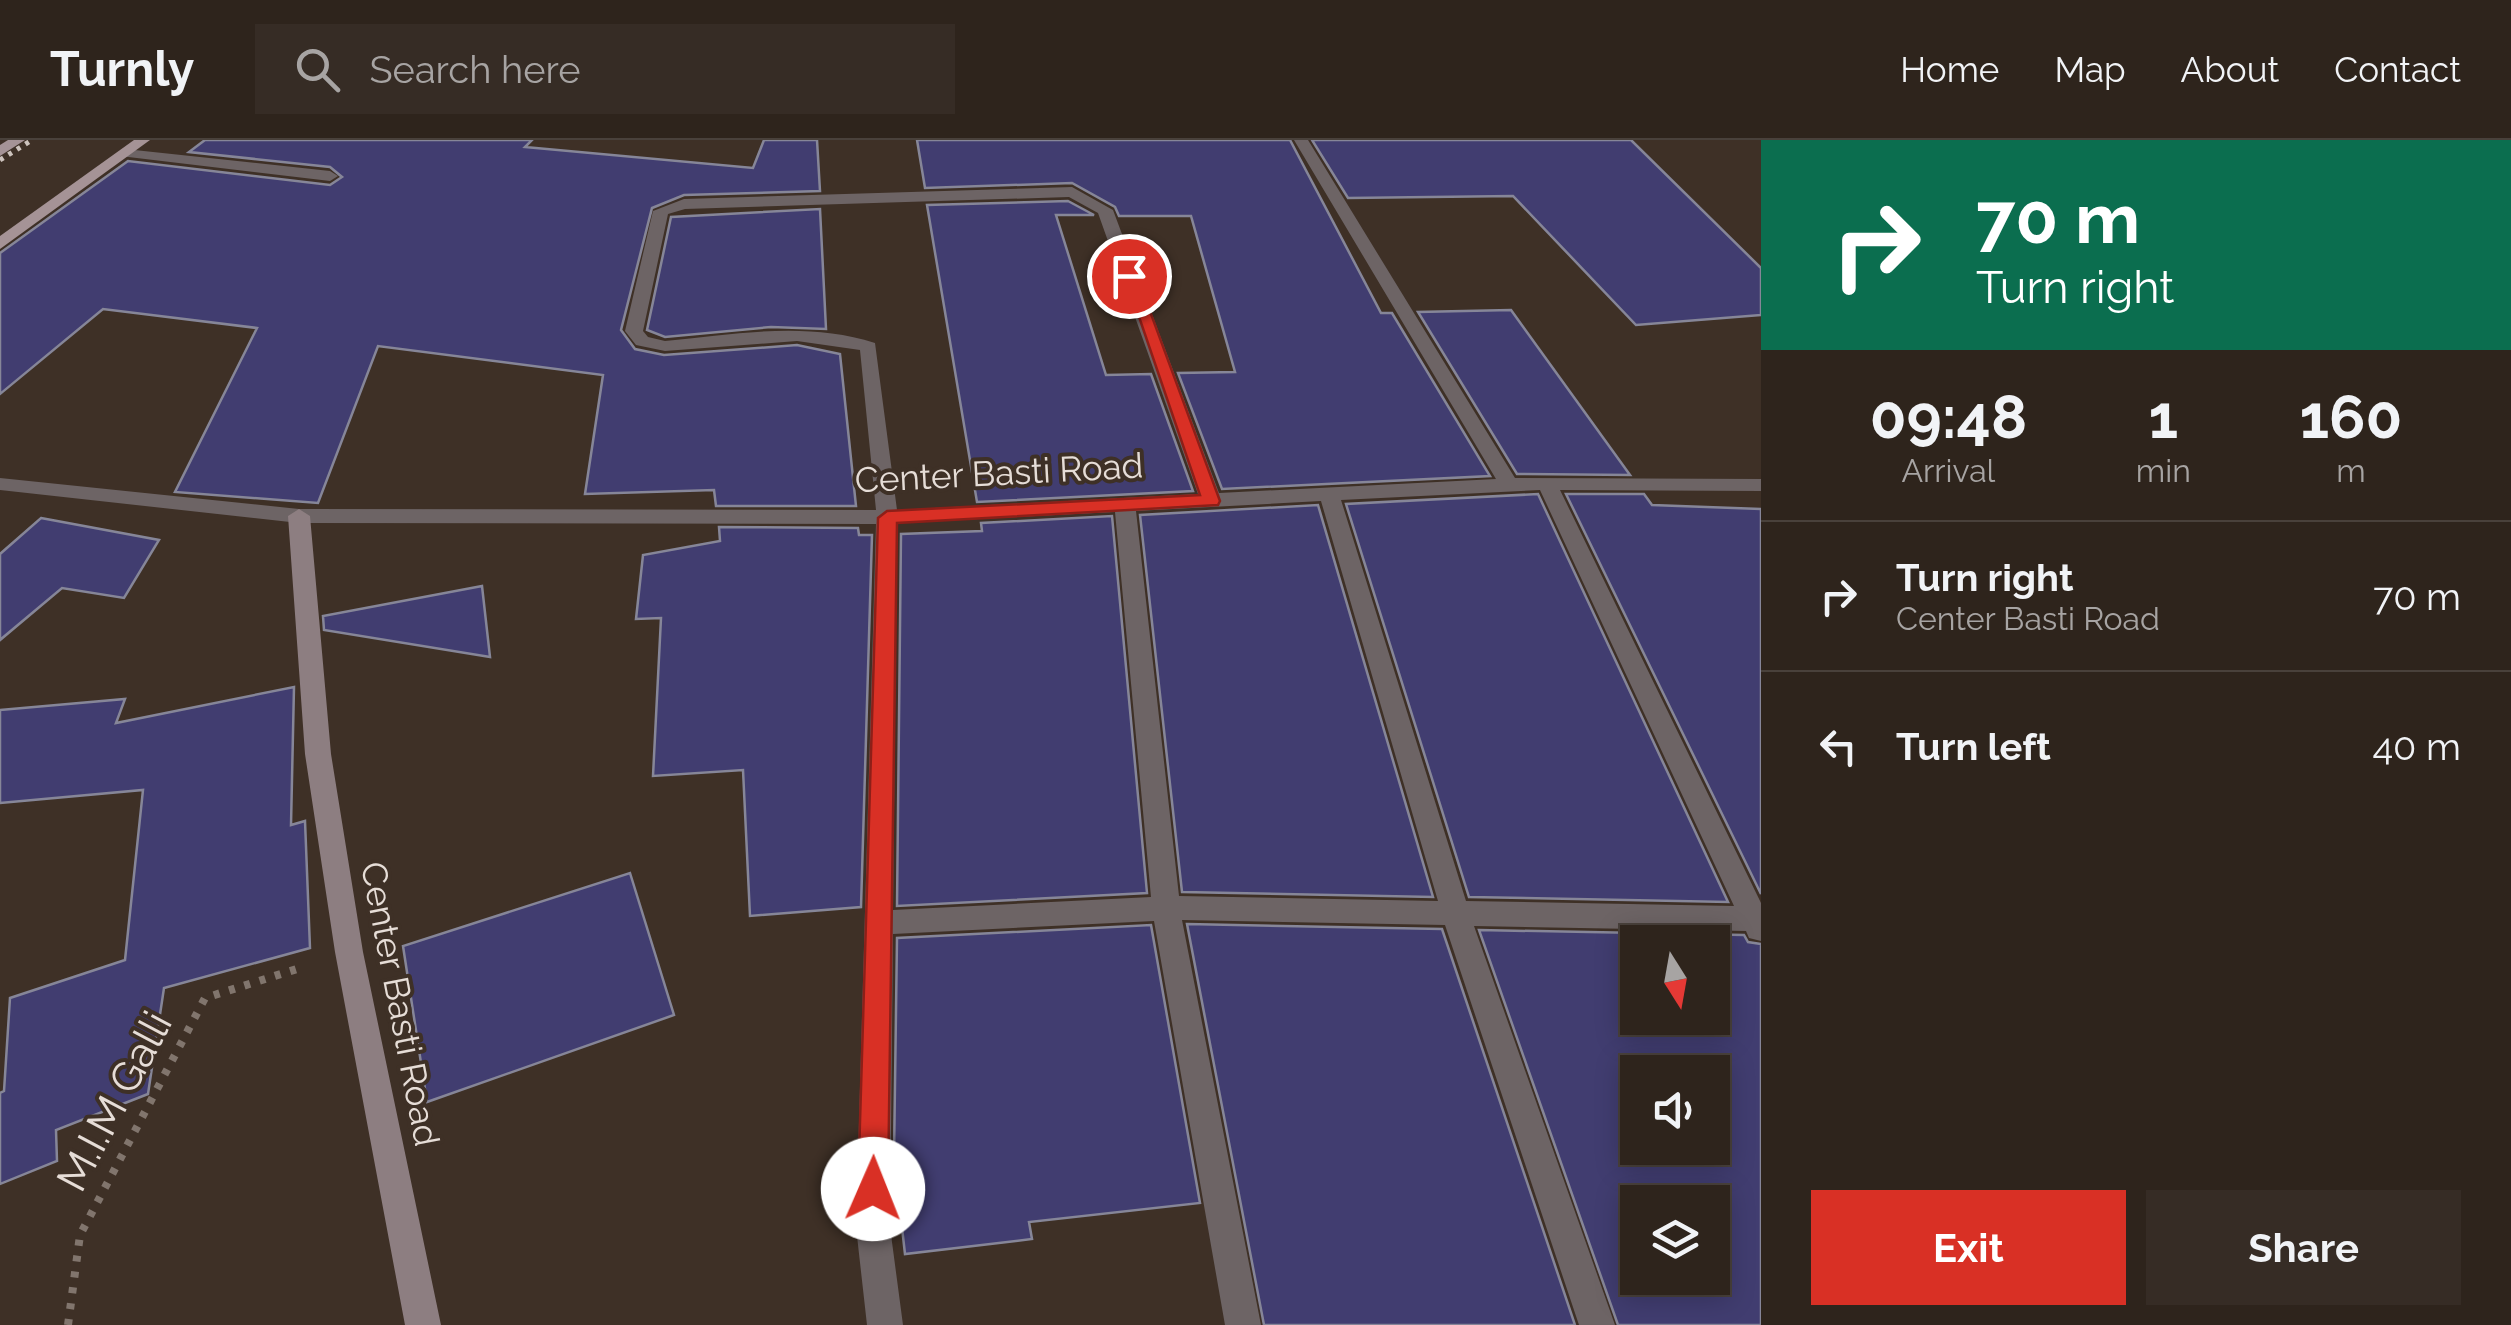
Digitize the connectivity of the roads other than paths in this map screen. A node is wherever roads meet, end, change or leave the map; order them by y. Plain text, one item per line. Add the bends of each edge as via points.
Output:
1 (18, 140) edge
2 (143, 140) edge
3 (1301, 140) edge
4 (0, 152) edge
5 (125, 153) junction
6 (330, 176) dead end
7 (0, 244) edge
8 (1547, 483) junction
9 (0, 484) edge
10 (1761, 485) edge
11 (1510, 486) junction
12 (1328, 494) junction
13 (1211, 501) junction
14 (1125, 505) junction
15 (299, 516) junction
16 (887, 518) junction
17 (1166, 908) junction
18 (1456, 915) junction
19 (876, 923) junction
20 (1758, 924) edge
21 (424, 1325) edge
22 (885, 1325) edge
23 (1243, 1325) edge
24 (1597, 1325) edge

1 - 4 main road
2 - 5 main road
3 - 11 street
5 - 6 street
5 - 7 main road
8 - 10 street, Center Basti Road
8 - 11 street, Center Basti Road
8 - 20 street
9 - 15 street, Center Basti Road
11 - 12 street, Center Basti Road
12 - 13 street, Center Basti Road
12 - 18 street
13 - 14 street, Center Basti Road
13 - 16 street via 1104,210 1092,201 1072,192 684,204 661,211 634,331 642,341 665,346 814,337 848,338 869,347
14 - 16 street, Center Basti Road
14 - 17 street
15 - 16 street, Center Basti Road
15 - 21 street, Center Basti Road via 318,754 349,952
16 - 19 street
17 - 18 street
17 - 19 street
17 - 23 street
18 - 20 street
18 - 24 street
19 - 22 street via 872,1227

